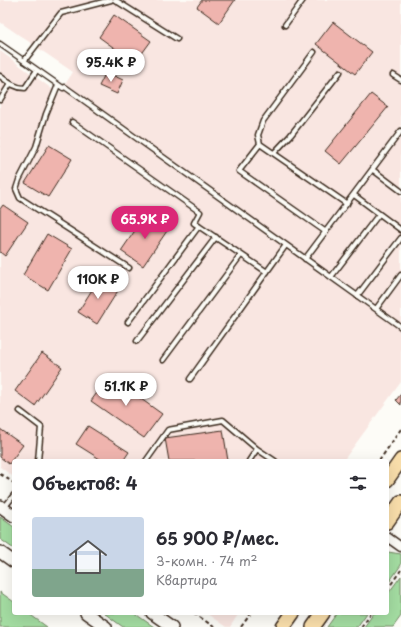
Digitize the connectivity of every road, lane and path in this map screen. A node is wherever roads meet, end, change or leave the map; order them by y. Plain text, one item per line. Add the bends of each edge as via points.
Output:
1 (111, 0) edge
2 (115, 0) edge
3 (303, 0) edge
4 (285, 25) dead end
5 (177, 38) dead end
6 (0, 44) edge
7 (314, 52) dead end
8 (24, 61) junction
9 (37, 70) junction
10 (340, 72) dead end
11 (394, 75) dead end
12 (0, 76) edge
13 (401, 80) edge
14 (10, 84) junction
15 (58, 85) junction
16 (0, 100) edge
17 (72, 122) dead end
18 (401, 131) edge
19 (260, 144) junction
20 (274, 153) junction
21 (373, 170) junction
22 (401, 190) edge
23 (354, 195) junction
24 (347, 204) junction
25 (379, 214) junction
26 (199, 226) junction
27 (401, 230) edge
28 (326, 232) junction
29 (216, 237) junction
30 (401, 238) edge
31 (286, 245) junction
32 (241, 255) junction
33 (305, 258) junction
34 (129, 268) dead end
35 (266, 272) junction
36 (401, 275) edge
37 (331, 277) junction
38 (357, 296) junction
39 (376, 309) junction
40 (128, 322) dead end
41 (401, 327) edge
42 (137, 341) dead end
43 (163, 360) dead end
44 (190, 379) dead end
45 (20, 411) dead end
46 (401, 429) edge
47 (258, 449) junction
48 (39, 459) edge
49 (147, 459) edge
50 (250, 459) edge
51 (272, 459) edge
52 (380, 459) edge
53 (401, 460) edge
54 (0, 474) edge
55 (389, 477) edge
56 (12, 482) edge
57 (12, 497) edge
58 (401, 502) edge
59 (2, 507) edge
60 (12, 514) edge
61 (389, 519) edge
62 (389, 538) edge
63 (401, 546) edge
64 (0, 552) edge
65 (12, 561) edge
66 (401, 570) edge
67 (389, 587) edge
68 (89, 615) edge
69 (155, 615) edge
70 (197, 615) edge
71 (250, 615) edge
72 (292, 615) edge
73 (321, 615) edge
74 (370, 615) edge
75 (106, 627) edge
76 (172, 627) edge
77 (214, 627) edge
78 (241, 627) edge
79 (283, 627) edge
80 (313, 627) edge
81 (361, 627) edge

1 - 8 lane via 60,13
2 - 5 lane
3 - 4 lane
6 - 8 lane
7 - 19 lane via 263,120 258,135
8 - 9 lane
9 - 14 lane via 25,88
9 - 15 lane
10 - 20 lane
11 - 13 lane
12 - 14 lane
14 - 16 lane
15 - 31 lane via 65,87
15 - 34 lane via 36,147 16,189 20,198
17 - 26 lane via 200,212 194,222
18 - 21 lane
19 - 20 lane
19 - 28 lane via 239,171
20 - 24 lane
21 - 22 lane
21 - 23 lane
23 - 24 lane
23 - 25 lane
24 - 28 lane
25 - 27 lane
25 - 37 lane
26 - 29 lane
26 - 40 lane
28 - 33 lane
29 - 32 lane
29 - 42 lane
30 - 38 lane
31 - 33 lane
31 - 35 lane
32 - 35 lane
32 - 43 lane
33 - 37 lane
35 - 44 lane
36 - 39 lane
37 - 38 lane
38 - 39 lane
39 - 41 lane
45 - 48 lane via 41,427
46 - 52 path
47 - 49 lane via 223,420 168,430
47 - 50 lane
47 - 51 lane
53 - 55 main road
54 - 56 path
57 - 59 lane
58 - 61 main road
59 - 60 main road
62 - 63 street
64 - 65 main road
66 - 67 path
68 - 75 main road
69 - 76 main road
70 - 77 path
71 - 78 path
72 - 79 main road
73 - 80 main road
74 - 81 path

